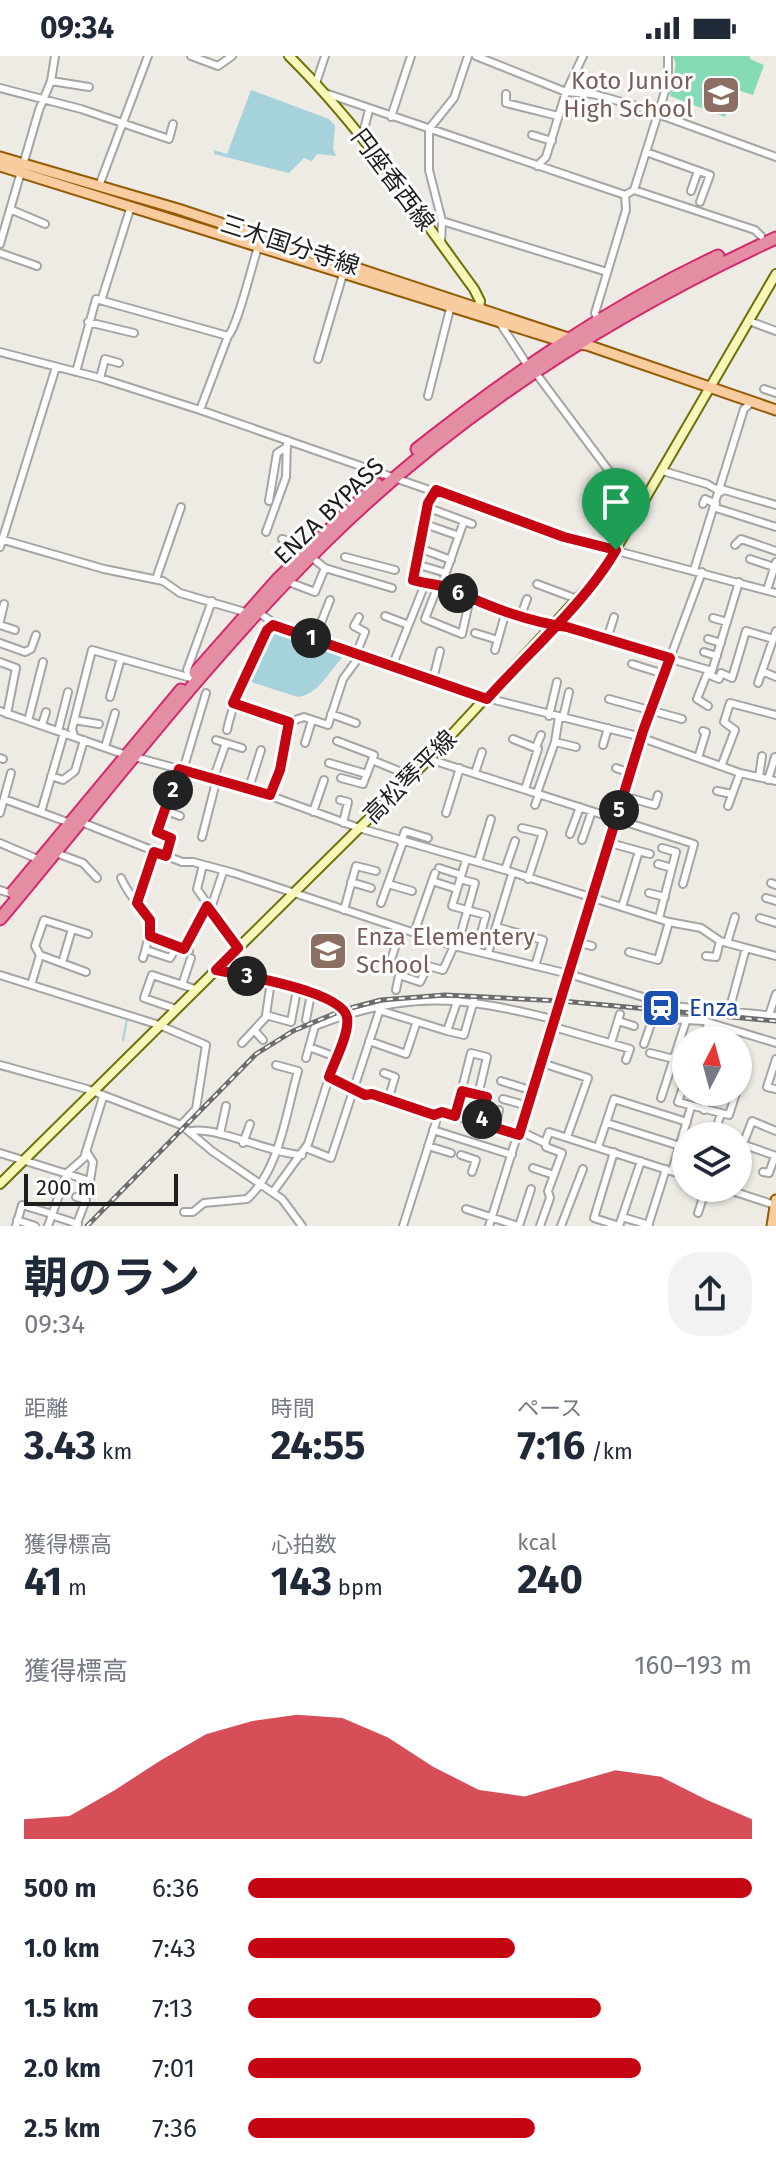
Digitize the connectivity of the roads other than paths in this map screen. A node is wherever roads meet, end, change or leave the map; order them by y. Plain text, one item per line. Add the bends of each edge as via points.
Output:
1 (44, 56) edge
2 (148, 56) edge
3 (191, 56) edge
4 (289, 56) edge
5 (325, 56) edge
6 (411, 56) edge
7 (468, 56) edge
8 (476, 56) edge
9 (583, 56) edge
10 (668, 56) edge
11 (54, 57) edge
12 (227, 58) edge
13 (51, 81) junction
14 (316, 83) junction
15 (89, 87) dead end
16 (0, 88) edge
17 (566, 92) junction
18 (325, 93) junction
19 (506, 94) dead end
20 (43, 99) junction
21 (369, 110) junction
22 (659, 114) junction
23 (558, 116) junction
24 (391, 117) junction
25 (122, 124) junction
26 (173, 124) dead end
27 (429, 129) junction
28 (532, 135) dead end
29 (362, 138) junction
30 (552, 141) junction
31 (646, 152) junction
32 (0, 157) edge
33 (776, 157) edge
34 (0, 166) edge
35 (537, 166) junction
36 (24, 168) junction
37 (698, 171) junction
38 (99, 186) junction
39 (634, 190) junction
40 (691, 191) dead end
41 (625, 195) junction
42 (700, 202) dead end
43 (131, 205) junction
44 (12, 210) junction
45 (442, 221) junction
46 (45, 224) dead end
47 (776, 229) edge
48 (761, 236) junction
49 (776, 238) edge
50 (0, 244) edge
51 (259, 244) junction
52 (441, 245) junction
53 (0, 253) edge
54 (37, 266) dead end
55 (344, 271) junction
56 (607, 272) junction
57 (776, 274) edge
58 (102, 298) junction
59 (451, 305) junction
60 (479, 310) junction
61 (498, 320) junction
62 (598, 320) junction
63 (749, 321) junction
64 (88, 322) junction
65 (776, 331) edge
66 (134, 333) dead end
67 (228, 336) junction
68 (571, 341) junction
69 (0, 352) edge
70 (318, 359) dead end
71 (119, 363) dead end
72 (56, 367) junction
73 (532, 369) junction
74 (76, 372) junction
75 (100, 378) junction
76 (764, 389) dead end
77 (710, 390) junction
78 (776, 393) edge
79 (428, 396) dead end
80 (751, 403) junction
81 (200, 410) junction
82 (776, 410) edge
83 (287, 444) junction
84 (663, 471) junction
85 (391, 476) junction
86 (436, 490) junction
87 (721, 490) junction
88 (269, 501) dead end
89 (703, 504) dead end
90 (776, 505) edge
91 (716, 506) junction
92 (181, 507) dead end
93 (429, 508) junction
94 (639, 511) junction
95 (464, 521) junction
96 (425, 524) junction
97 (472, 524) dead end
98 (776, 527) edge
99 (266, 532) dead end
100 (459, 536) junction
101 (282, 539) dead end
102 (1, 542) edge
103 (735, 545) dead end
104 (419, 548) junction
105 (616, 550) junction
106 (776, 551) edge
107 (309, 553) junction
108 (345, 557) dead end
109 (750, 559) dead end
110 (451, 560) junction
111 (367, 563) junction
112 (416, 564) junction
113 (775, 565) edge
114 (325, 568) junction
115 (395, 570) dead end
116 (698, 571) junction
117 (446, 573) junction
118 (363, 578) junction
119 (156, 579) junction
120 (286, 581) junction
121 (739, 582) junction
122 (425, 584) junction
123 (537, 584) dead end
124 (468, 587) dead end
125 (392, 588) dead end
126 (437, 588) junction
127 (767, 590) junction
128 (776, 593) edge
129 (470, 598) junction
130 (527, 599) dead end
131 (577, 599) junction
132 (330, 600) dead end
133 (212, 601) junction
134 (4, 604) dead end
135 (506, 611) junction
136 (252, 612) junction
137 (521, 615) junction
138 (385, 616) dead end
139 (359, 617) dead end
140 (614, 617) dead end
141 (713, 618) dead end
142 (727, 622) junction
143 (0, 623) edge
144 (406, 624) junction
145 (273, 625) junction
146 (554, 625) junction
147 (15, 630) dead end
148 (475, 633) dead end
149 (36, 635) dead end
150 (775, 635) edge
151 (315, 638) junction
152 (607, 639) junction
153 (708, 639) dead end
154 (498, 640) junction
155 (721, 643) junction
156 (1, 645) edge
157 (773, 649) edge
158 (495, 650) dead end
159 (440, 651) dead end
160 (359, 652) junction
161 (704, 652) dead end
162 (717, 656) junction
163 (121, 658) junction
164 (670, 658) junction
165 (0, 662) edge
166 (43, 662) dead end
167 (393, 664) junction
168 (632, 664) dead end
169 (762, 671) junction
170 (664, 674) junction
171 (348, 676) junction
172 (776, 677) edge
173 (358, 679) dead end
174 (433, 679) junction
175 (193, 681) junction
176 (557, 682) dead end
177 (758, 683) dead end
178 (68, 692) dead end
179 (569, 692) dead end
180 (206, 693) dead end
181 (110, 697) dead end
182 (487, 699) junction
183 (609, 699) dead end
184 (233, 703) junction
185 (708, 706) dead end
186 (323, 707) dead end
187 (650, 709) junction
188 (3, 712) edge
189 (46, 712) dead end
190 (332, 712) junction
191 (115, 713) dead end
192 (776, 715) edge
193 (549, 716) junction
194 (561, 718) junction
195 (682, 719) dead end
196 (74, 720) junction
197 (198, 720) junction
198 (312, 720) junction
199 (28, 721) junction
200 (289, 722) junction
201 (207, 723) dead end
202 (356, 723) dead end
203 (99, 724) dead end
204 (42, 725) junction
205 (608, 728) junction
206 (227, 730) dead end
207 (703, 731) dead end
208 (61, 732) junction
209 (541, 735) dead end
210 (74, 736) junction
211 (518, 739) dead end
212 (641, 739) junction
213 (84, 740) junction
214 (216, 740) dead end
215 (337, 741) dead end
216 (555, 742) junction
217 (226, 743) junction
218 (305, 743) dead end
219 (603, 745) dead end
220 (105, 747) junction
221 (536, 747) junction
222 (576, 747) dead end
223 (242, 748) dead end
224 (261, 750) dead end
225 (482, 752) dead end
226 (699, 755) junction
227 (131, 756) junction
228 (762, 756) dead end
229 (774, 757) edge
230 (429, 759) junction
231 (372, 760) junction
232 (329, 763) dead end
233 (722, 764) junction
234 (460, 768) junction
235 (616, 768) dead end
236 (181, 769) junction
237 (11, 773) dead end
238 (475, 773) junction
239 (630, 773) junction
240 (740, 773) junction
241 (367, 774) junction
242 (51, 776) junction
243 (411, 776) junction
244 (759, 777) junction
245 (215, 778) junction
246 (341, 778) dead end
247 (324, 780) dead end
248 (772, 780) edge
249 (249, 788) junction
250 (525, 789) junction
251 (717, 791) dead end
252 (538, 794) junction
253 (732, 794) junction
254 (270, 795) junction
255 (658, 795) dead end
256 (623, 796) junction
257 (340, 800) dead end
258 (2, 803) edge
259 (535, 805) dead end
260 (728, 806) dead end
261 (580, 807) junction
262 (164, 810) junction
263 (592, 811) junction
264 (41, 812) junction
265 (313, 812) junction
266 (0, 813) edge
267 (446, 813) dead end
268 (180, 816) dead end
269 (491, 819) dead end
270 (616, 819) junction
271 (76, 823) junction
272 (343, 823) junction
273 (359, 828) junction
274 (522, 828) dead end
275 (570, 834) dead end
276 (202, 837) dead end
277 (428, 838) dead end
278 (582, 840) dead end
279 (515, 841) dead end
280 (402, 842) junction
281 (0, 843) edge
282 (610, 843) junction
283 (662, 848) dead end
284 (639, 851) junction
285 (154, 852) junction
286 (56, 853) junction
287 (650, 854) dead end
288 (166, 856) junction
289 (40, 860) junction
290 (466, 860) junction
291 (478, 862) junction
292 (658, 864) dead end
293 (203, 865) junction
294 (672, 868) junction
295 (376, 871) dead end
296 (223, 872) junction
297 (509, 872) junction
298 (435, 874) junction
299 (461, 877) junction
300 (97, 878) dead end
301 (121, 878) dead end
302 (528, 879) junction
303 (351, 882) junction
304 (388, 884) junction
305 (683, 884) dead end
306 (371, 888) dead end
307 (457, 889) junction
308 (412, 891) dead end
309 (6, 892) edge
310 (295, 892) junction
311 (649, 893) dead end
312 (665, 897) junction
313 (594, 898) junction
314 (766, 898) dead end
315 (776, 901) edge
316 (137, 903) junction
317 (381, 903) dead end
318 (622, 907) junction
319 (0, 908) edge
320 (208, 909) junction
321 (344, 910) junction
322 (467, 910) junction
323 (735, 917) dead end
324 (659, 918) junction
325 (760, 918) dead end
326 (0, 919) edge
327 (669, 922) junction
328 (776, 923) edge
329 (496, 927) junction
330 (72, 929) junction
331 (401, 929) junction
332 (414, 933) junction
333 (88, 934) dead end
334 (150, 936) junction
335 (724, 942) junction
336 (580, 943) junction
337 (177, 946) junction
338 (455, 946) junction
339 (592, 946) dead end
340 (238, 948) junction
341 (746, 948) junction
342 (146, 950) junction
343 (476, 951) junction
344 (629, 952) dead end
345 (188, 953) junction
346 (488, 953) junction
347 (40, 955) junction
348 (706, 956) dead end
349 (776, 956) edge
350 (143, 958) dead end
351 (62, 963) junction
352 (535, 966) junction
353 (388, 969) dead end
354 (216, 970) junction
355 (86, 972) dead end
356 (569, 974) junction
357 (0, 975) edge
358 (271, 981) junction
359 (31, 985) junction
360 (182, 985) junction
361 (195, 989) junction
362 (297, 990) junction
363 (396, 990) dead end
364 (311, 994) junction
365 (776, 994) edge
366 (458, 999) junction
367 (474, 1000) junction
368 (176, 1009) junction
369 (379, 1009) junction
370 (729, 1011) junction
371 (773, 1015) edge
372 (267, 1016) junction
373 (346, 1016) junction
374 (306, 1020) dead end
375 (686, 1021) junction
376 (555, 1023) junction
377 (416, 1024) junction
378 (708, 1024) joint
379 (159, 1025) junction
380 (634, 1026) dead end
381 (684, 1026) edge
382 (255, 1031) junction
383 (447, 1031) junction
384 (263, 1040) dead end
385 (369, 1041) junction
386 (242, 1043) dead end
387 (611, 1043) junction
388 (776, 1043) edge
389 (644, 1044) dead end
390 (309, 1047) junction
391 (650, 1053) dead end
392 (336, 1057) junction
393 (306, 1058) dead end
394 (672, 1058) edge
395 (776, 1059) edge
396 (626, 1060) dead end
397 (542, 1063) junction
398 (0, 1065) edge
399 (276, 1065) dead end
400 (672, 1065) edge
401 (384, 1073) dead end
402 (329, 1077) junction
403 (501, 1081) dead end
404 (353, 1089) junction
405 (776, 1089) edge
406 (462, 1091) junction
407 (533, 1091) junction
408 (93, 1092) junction
409 (478, 1095) junction
410 (103, 1097) junction
411 (661, 1098) dead end
412 (503, 1099) dead end
413 (388, 1100) junction
414 (226, 1106) dead end
415 (528, 1106) junction
416 (705, 1106) edge
417 (732, 1106) edge
418 (691, 1107) joint
419 (499, 1110) dead end
420 (704, 1110) junction
421 (721, 1113) junction
422 (434, 1115) junction
423 (455, 1116) junction
424 (687, 1122) joint
425 (718, 1122) edge
426 (752, 1122) edge
427 (481, 1123) junction
428 (607, 1123) junction
429 (250, 1124) dead end
430 (181, 1125) junction
431 (495, 1128) junction
432 (433, 1130) junction
433 (192, 1131) junction
434 (776, 1131) edge
435 (519, 1133) junction
436 (220, 1134) junction
437 (567, 1137) junction
438 (471, 1142) junction
439 (243, 1143) junction
440 (545, 1143) junction
441 (672, 1143) edge
442 (428, 1146) junction
443 (598, 1147) junction
444 (752, 1148) edge
445 (86, 1151) junction
446 (304, 1151) junction
447 (274, 1152) junction
448 (614, 1152) junction
449 (0, 1153) edge
450 (451, 1153) dead end
451 (512, 1155) junction
452 (775, 1156) edge
453 (24, 1161) junction
454 (641, 1161) junction
455 (672, 1163) edge
456 (533, 1168) dead end
457 (583, 1169) dead end
458 (669, 1170) junction
459 (672, 1171) edge
460 (472, 1172) dead end
461 (763, 1172) dead end
462 (67, 1173) junction
463 (554, 1175) junction
464 (0, 1184) edge
465 (261, 1184) junction
466 (531, 1189) dead end
467 (273, 1192) junction
468 (752, 1196) edge
469 (76, 1197) dead end
470 (702, 1202) edge
471 (776, 1203) edge
472 (466, 1209) dead end
473 (184, 1212) dead end
474 (698, 1213) dead end
475 (51, 1215) junction
476 (492, 1217) junction
477 (622, 1217) junction
478 (16, 1223) edge
479 (77, 1225) edge
480 (35, 1226) edge
481 (48, 1226) edge
482 (302, 1226) edge
483 (403, 1226) edge
484 (489, 1226) edge
485 (518, 1226) edge
486 (540, 1226) edge
487 (561, 1226) edge
488 (619, 1226) edge
489 (649, 1226) edge
490 (772, 1226) edge

1 - 11 street
2 - 25 street
3 - 12 street via 218,66
4 - 14 main road, 円座香西線
5 - 14 street
6 - 24 street
7 - 27 street via 454,98
8 - 17 street
9 - 17 street
10 - 22 street via 671,67
11 - 13 street
13 - 15 street
13 - 20 street
14 - 18 main road, 円座香西線
16 - 20 street
17 - 22 street via 593,94
17 - 23 street
18 - 21 street
18 - 29 main road, 円座香西線
19 - 23 street via 506,103
20 - 25 street
20 - 36 street
21 - 24 street
21 - 29 street
22 - 31 street
22 - 33 street
23 - 30 street
24 - 27 street
25 - 26 street via 169,139
25 - 38 street
27 - 35 street
27 - 45 street via 431,185
28 - 30 street
29 - 52 main road, 円座香西線
30 - 35 street
31 - 37 street
31 - 39 street
32 - 36 main road, 三木国分寺線
34 - 36 main road, 三木国分寺線
35 - 41 street
36 - 38 main road, 三木国分寺線
36 - 43 main road, 三木国分寺線
36 - 44 street
37 - 40 street
37 - 42 street via 710,175
38 - 60 main road, 三木国分寺線
39 - 41 street
39 - 48 street
41 - 56 street via 626,210
43 - 51 main road, 三木国分寺線
43 - 58 street
44 - 46 street
44 - 50 street
45 - 52 street
45 - 56 street
47 - 48 highway, ENZA BYPASS
48 - 62 highway, ENZA BYPASS
49 - 68 highway, ENZA BYPASS
51 - 55 main road, 三木国分寺線
51 - 67 street via 241,294 238,323
52 - 60 main road, 円座香西線 via 474,289
53 - 54 street
55 - 59 main road, 三木国分寺線
55 - 70 street
56 - 62 street via 595,313
57 - 63 main road, 高松琴平線
58 - 64 street via 96,299
58 - 67 street
59 - 60 main road, 三木国分寺線
59 - 79 street
60 - 61 main road, 三木国分寺線
60 - 68 main road, 三木国分寺線
61 - 68 main road, 三木国分寺線
61 - 73 street
62 - 68 highway, ENZA BYPASS
63 - 65 street
63 - 77 main road, 高松琴平線
64 - 66 street
64 - 74 street
67 - 81 street
68 - 73 highway, ENZA BYPASS
68 - 77 main road, 三木国分寺線
69 - 72 street
71 - 75 street via 105,359
72 - 74 street
72 - 102 street
73 - 85 highway, ENZA BYPASS
73 - 94 street
74 - 75 street
75 - 81 street
76 - 78 street
77 - 80 main road, 三木国分寺線
77 - 84 main road, 高松琴平線
80 - 82 main road, 三木国分寺線
80 - 87 street via 744,409
81 - 83 street
83 - 85 street
83 - 88 street via 277,453
83 - 99 street via 286,477
84 - 87 street
84 - 94 main road, 高松琴平線
85 - 86 street
85 - 107 highway, ENZA BYPASS
86 - 93 street
86 - 105 street via 564,537
87 - 90 street
87 - 91 street
89 - 91 street via 705,499
91 - 98 street
91 - 116 street
92 - 119 street
93 - 95 street
93 - 96 street
94 - 105 main road, 高松琴平線
95 - 97 street
95 - 100 street
96 - 100 street
96 - 104 street
100 - 110 street
101 - 107 street via 301,544
102 - 119 street
103 - 106 street via 741,539
104 - 110 street
104 - 112 street
105 - 116 street
105 - 131 main road, 高松琴平線
107 - 114 street
107 - 120 highway, ENZA BYPASS
107 - 136 highway, ENZA BYPASS
108 - 111 street
109 - 113 street
110 - 117 street
111 - 115 street
111 - 118 street
112 - 117 street
112 - 122 street via 413,580
113 - 127 street
114 - 118 street
114 - 120 street via 315,592
116 - 121 street
116 - 164 street
117 - 124 street via 444,578
118 - 125 street
119 - 133 street via 180,593
120 - 136 highway, ENZA BYPASS
121 - 127 street
121 - 142 street
122 - 126 street
122 - 144 street
123 - 131 street
126 - 129 street
126 - 129 street via 425,619 462,634
127 - 128 street
129 - 135 street
130 - 137 street
131 - 146 main road, 高松琴平線
132 - 151 street
133 - 136 street
133 - 175 street via 187,670
134 - 143 street
135 - 137 street
135 - 154 street
136 - 145 street
136 - 175 highway, ENZA BYPASS
137 - 146 street
138 - 144 street
139 - 160 street via 354,626 365,632
140 - 152 street
141 - 142 street
142 - 155 street
143 - 147 street
144 - 167 street
145 - 151 street
145 - 184 street via 258,645
146 - 152 street
146 - 182 main road, 高松琴平線
148 - 154 street
149 - 156 street via 25,652
150 - 157 street
150 - 185 street via 746,631 732,678 707,674 697,699
151 - 160 street
152 - 164 street
153 - 155 street
154 - 158 street
155 - 162 street
157 - 169 street
159 - 174 street
160 - 167 street
160 - 171 street
161 - 162 street
162 - 164 street via 712,671
163 - 175 street
163 - 181 street
163 - 196 street via 92,650
164 - 170 street
165 - 188 street via 16,668
166 - 199 street via 44,676
167 - 174 street
168 - 170 street
169 - 172 street
169 - 177 street
170 - 187 street
171 - 173 street
171 - 190 street
174 - 182 street
175 - 227 highway, ENZA BYPASS
176 - 193 street
178 - 208 street
179 - 194 street
180 - 197 street
182 - 193 street
182 - 230 main road, 高松琴平線
183 - 187 street
184 - 200 street
184 - 206 street
186 - 190 street
187 - 195 street
187 - 212 street
188 - 199 street
189 - 204 street
190 - 198 street via 328,725
190 - 202 street
191 - 220 street
192 - 233 street via 730,703 724,722 735,730
193 - 194 street
194 - 205 street
194 - 216 street
196 - 203 street
196 - 210 street
197 - 201 street
197 - 236 street
198 - 200 street
198 - 218 street
199 - 204 street
200 - 254 street
204 - 208 street
205 - 212 street
205 - 219 street
207 - 226 street
208 - 210 street
208 - 242 street
209 - 221 street
210 - 213 street
211 - 221 street
212 - 226 street
212 - 239 street
213 - 220 street
213 - 242 street via 75,771 63,780
214 - 217 street
215 - 231 street via 374,755
216 - 222 street
216 - 252 street
217 - 223 street
217 - 245 street
220 - 227 street
221 - 250 street
224 - 249 street
225 - 238 street
226 - 233 street
227 - 236 street
227 - 271 highway, ENZA BYPASS
228 - 244 street
229 - 248 street
230 - 234 street
230 - 243 main road, 高松琴平線
231 - 241 street
231 - 243 street
232 - 241 street
233 - 240 street
234 - 238 street
234 - 267 street
235 - 239 street
236 - 245 street
236 - 262 street
237 - 258 street
238 - 250 street
239 - 256 street
240 - 244 street
240 - 253 street
241 - 246 street via 363,784
242 - 264 street
243 - 273 main road, 高松琴平線
244 - 248 street
245 - 249 street
245 - 276 street
247 - 265 street
249 - 254 street
250 - 252 street
251 - 253 street
252 - 259 street
252 - 261 street
253 - 260 street
254 - 265 street
255 - 256 street via 655,805
256 - 270 street
257 - 272 street via 348,802
258 - 264 street
258 - 266 street
261 - 263 street
261 - 275 street
262 - 268 street
262 - 288 street via 157,832 171,838
263 - 270 street
263 - 278 street
264 - 271 street
265 - 272 street
269 - 291 street
270 - 282 street
270 - 305 street via 694,844
271 - 285 street
271 - 286 highway, ENZA BYPASS
271 - 289 highway, ENZA BYPASS
272 - 273 street
273 - 280 street
273 - 310 main road, 高松琴平線
274 - 302 street via 543,833
277 - 280 street via 405,831
279 - 297 street
280 - 290 street
280 - 304 street
281 - 289 street
282 - 284 street
282 - 313 street
283 - 294 street via 676,852
284 - 287 street
284 - 318 street
285 - 288 street
285 - 316 street
286 - 300 street via 83,863
286 - 326 highway, ENZA BYPASS
288 - 293 street
289 - 309 highway, ENZA BYPASS
290 - 291 street
290 - 299 street
291 - 297 street
292 - 294 street
293 - 296 street
293 - 320 street via 197,889
294 - 312 street
295 - 303 street via 356,866
296 - 310 street
296 - 320 street
297 - 302 street
297 - 329 street
298 - 299 street
298 - 307 street
298 - 332 street
299 - 307 street
299 - 322 street via 475,883
301 - 316 street
302 - 313 street
303 - 306 street
303 - 321 street
304 - 308 street
304 - 317 street
307 - 322 street via 452,906
309 - 319 highway, ENZA BYPASS
310 - 321 street
310 - 340 main road, 高松琴平線
311 - 312 street
312 - 324 street
313 - 318 street
313 - 336 street
314 - 315 street
316 - 334 street via 150,920
318 - 324 street
320 - 340 street
320 - 345 street
321 - 331 street
322 - 338 street
322 - 343 street via 486,915
323 - 335 street
324 - 327 street
325 - 328 street
327 - 335 street via 701,928
327 - 344 street via 658,960
329 - 346 street
329 - 352 street via 543,940
330 - 333 street
330 - 347 street via 44,920 35,946
330 - 351 street
331 - 332 street
331 - 353 street
332 - 338 street
334 - 337 street
334 - 342 street
335 - 341 street
335 - 348 street via 716,957
336 - 339 street
336 - 356 street
337 - 342 street via 170,958
337 - 345 street
338 - 343 street
338 - 363 street via 443,970 428,966 420,982 399,975
340 - 354 main road, 高松琴平線
341 - 349 street
341 - 370 street
342 - 350 street
343 - 346 street
345 - 360 street
346 - 352 street
347 - 351 street
347 - 359 street
351 - 355 street
352 - 356 street
354 - 358 street
354 - 361 main road, 高松琴平線
356 - 370 street via 672,1006
356 - 376 street
357 - 359 street
358 - 362 street
358 - 372 street
359 - 379 street
360 - 361 street
360 - 368 street via 152,975 144,998
361 - 368 main road, 高松琴平線
362 - 364 street
362 - 372 street via 291,1022
364 - 373 street via 338,1002
364 - 374 street
365 - 371 street
366 - 367 street
366 - 369 street
366 - 383 street
367 - 376 street
367 - 383 street via 464,1035
368 - 379 main road, 高松琴平線
369 - 373 street
369 - 377 street
369 - 385 street
370 - 371 street
372 - 382 street
373 - 390 street via 315,1026
373 - 392 street
375 - 378 street
375 - 381 street
375 - 389 street via 653,1018
376 - 387 street
376 - 397 street
377 - 383 street
377 - 385 street via 406,1054
378 - 388 street
379 - 408 main road, 高松琴平線
379 - 430 street via 207,1047 196,1109
380 - 387 street via 619,1018
382 - 384 street
382 - 386 street
385 - 404 street
387 - 396 street via 630,1049
390 - 392 street
390 - 393 street
391 - 394 street
392 - 402 street
395 - 405 street via 767,1087
397 - 407 street
397 - 437 street via 588,1078
398 - 408 street
399 - 447 street via 298,1071
400 - 411 street
401 - 413 street via 395,1077
402 - 404 street
402 - 446 street
403 - 407 street
404 - 413 street
404 - 446 street via 331,1158
406 - 409 street
406 - 409 street via 471,1053 487,1057
406 - 423 street
407 - 415 street
408 - 410 street
408 - 453 main road, 高松琴平線
409 - 427 street via 487,1097
410 - 430 street
410 - 445 street
412 - 415 street
413 - 422 street
414 - 436 street
415 - 435 street
416 - 420 street
417 - 421 street via 729,1115
418 - 420 street
418 - 424 street
419 - 431 street
420 - 421 street
421 - 425 street
422 - 423 street
422 - 432 street
423 - 427 street
424 - 428 street via 614,1099
426 - 434 street
427 - 431 street
428 - 441 street
428 - 443 street
429 - 439 street
430 - 433 street
431 - 435 street
432 - 438 street
432 - 442 street
433 - 436 street
433 - 465 street
435 - 440 street
435 - 451 street
436 - 439 street
437 - 440 street via 549,1132
437 - 443 street
438 - 451 street
438 - 460 street via 464,1156 476,1160
439 - 447 street
440 - 463 street via 562,1153
442 - 450 street
442 - 483 street
443 - 448 street
444 - 452 street
445 - 462 street
445 - 462 street via 93,1162 90,1181
446 - 447 street
446 - 467 street
447 - 465 street
448 - 454 street
448 - 488 street via 594,1218
449 - 453 street
451 - 476 street
452 - 461 street via 769,1173
453 - 462 street
453 - 464 main road, 高松琴平線
454 - 458 street
454 - 477 street
455 - 458 street
456 - 463 street
457 - 487 street
458 - 459 street
458 - 489 street
462 - 475 street
463 - 486 street
465 - 467 street
465 - 473 street via 247,1199 204,1203
466 - 485 street
467 - 482 street
468 - 471 street
469 - 479 street via 86,1200
470 - 474 street
471 - 490 main road
472 - 476 street
475 - 478 street via 22,1205
475 - 479 street
475 - 481 street
476 - 484 street
476 - 485 street
477 - 488 street
477 - 489 street
478 - 480 street

